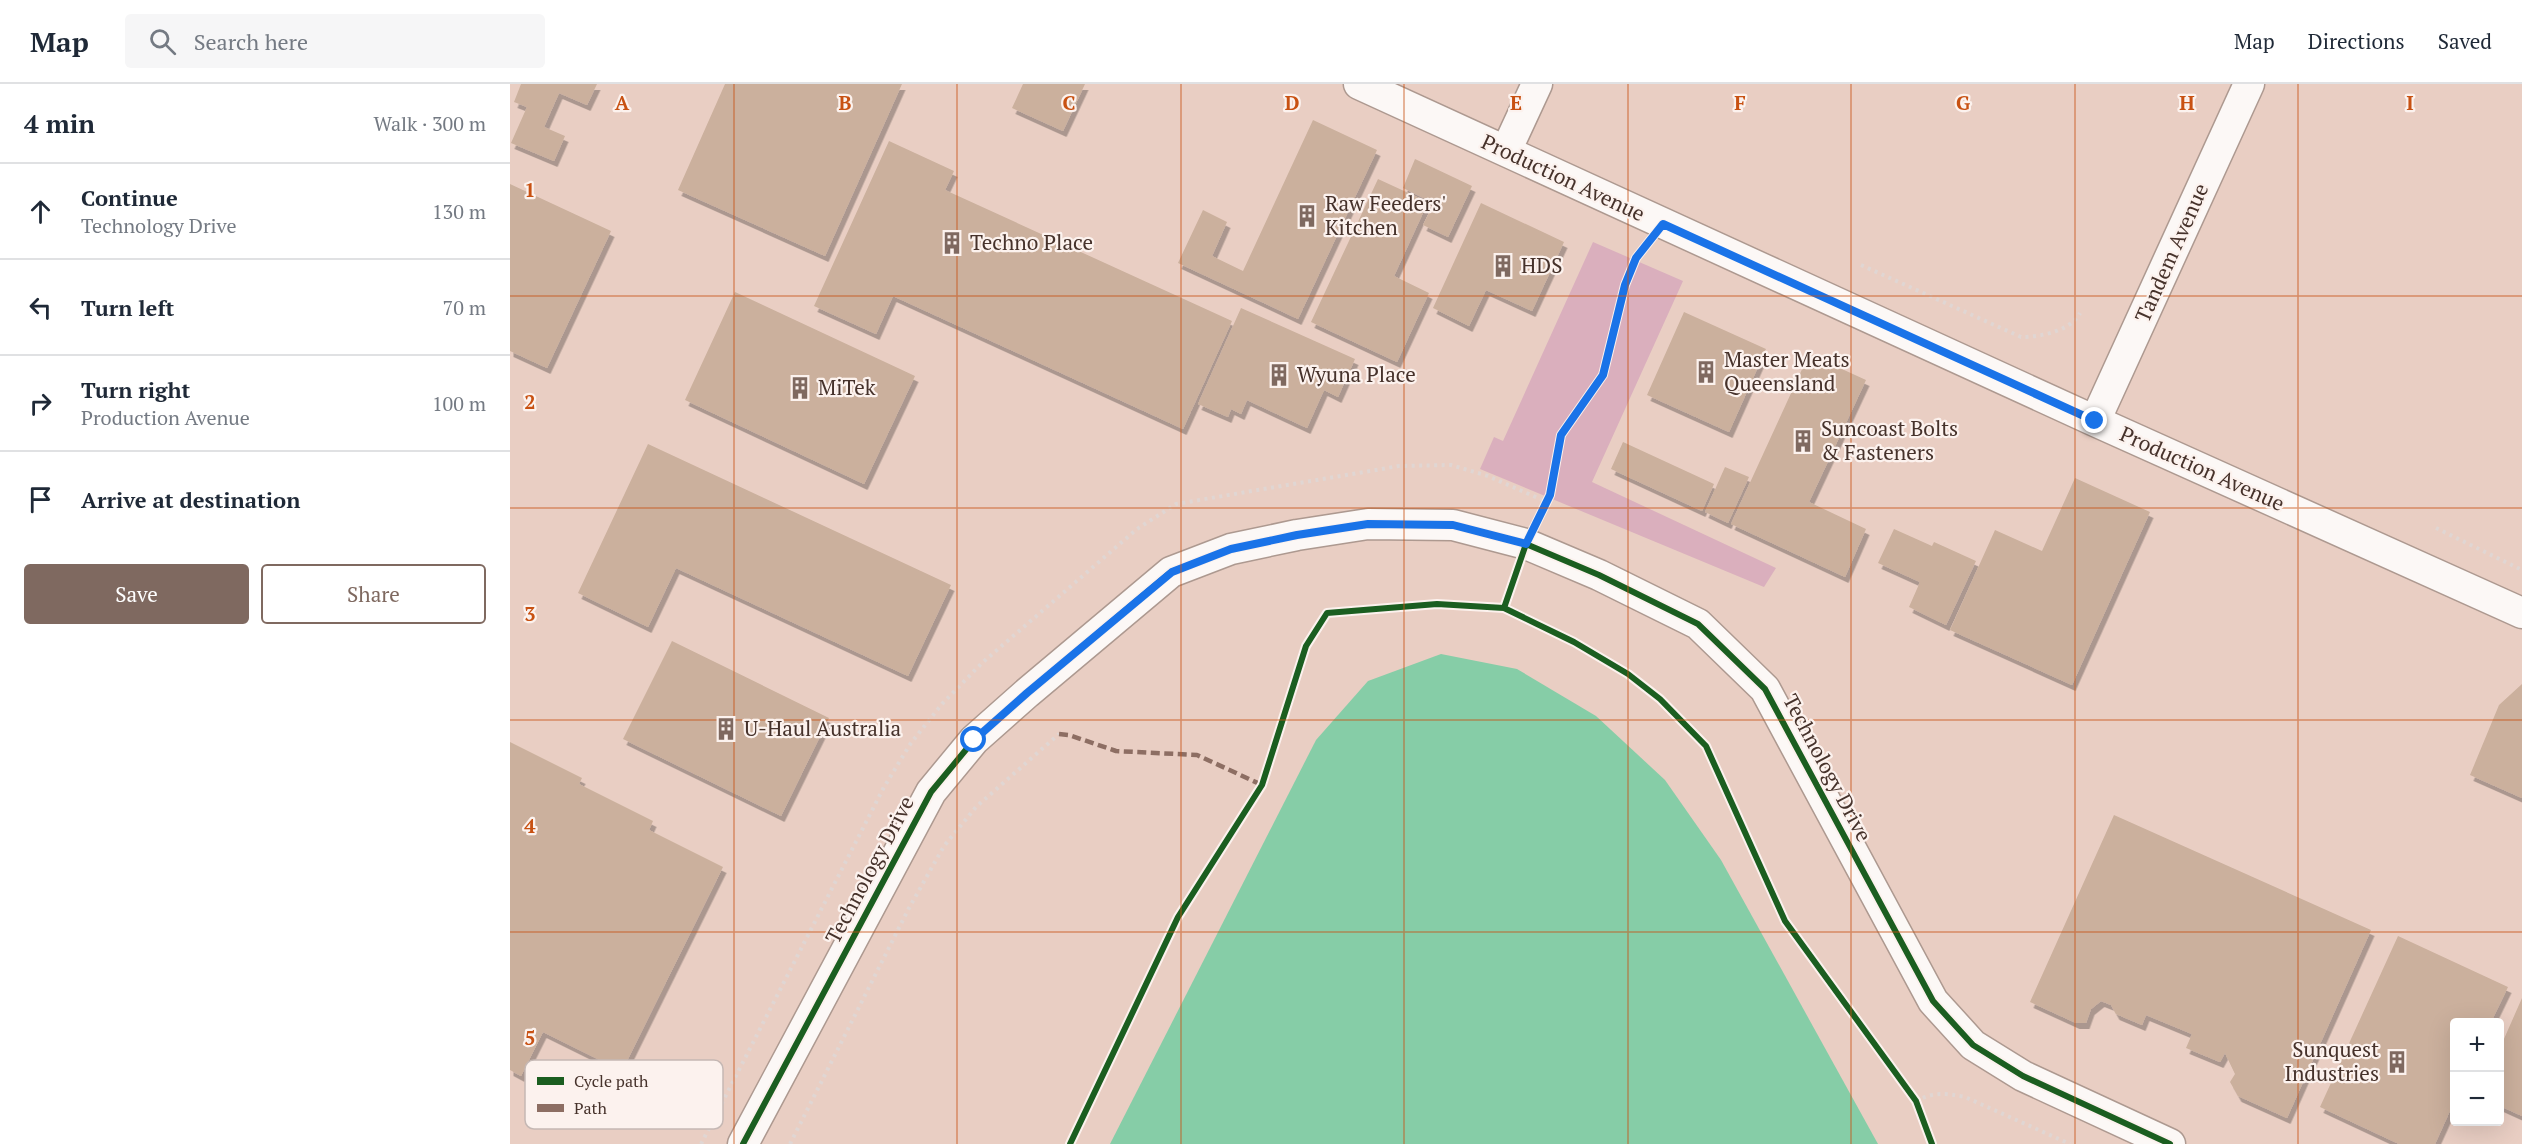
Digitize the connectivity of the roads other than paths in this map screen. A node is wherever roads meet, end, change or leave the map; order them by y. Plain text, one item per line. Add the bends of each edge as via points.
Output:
1 (1359, 84) edge
2 (1537, 84) edge
3 (2249, 84) edge
4 (1506, 151) junction
5 (2095, 421) junction
6 (2522, 613) edge
7 (743, 1144) edge
8 (2169, 1144) edge

1 - 4 street, Production Avenue
2 - 4 street
3 - 5 street, Tandem Avenue
4 - 5 street, Production Avenue
5 - 6 street, Production Avenue
7 - 8 street, Technology Drive via 931,792 974,740 1172,572 1231,549 1368,524 1453,525 1526,544 1599,574 1698,624 1765,689 1933,1001 1973,1045 2023,1076

